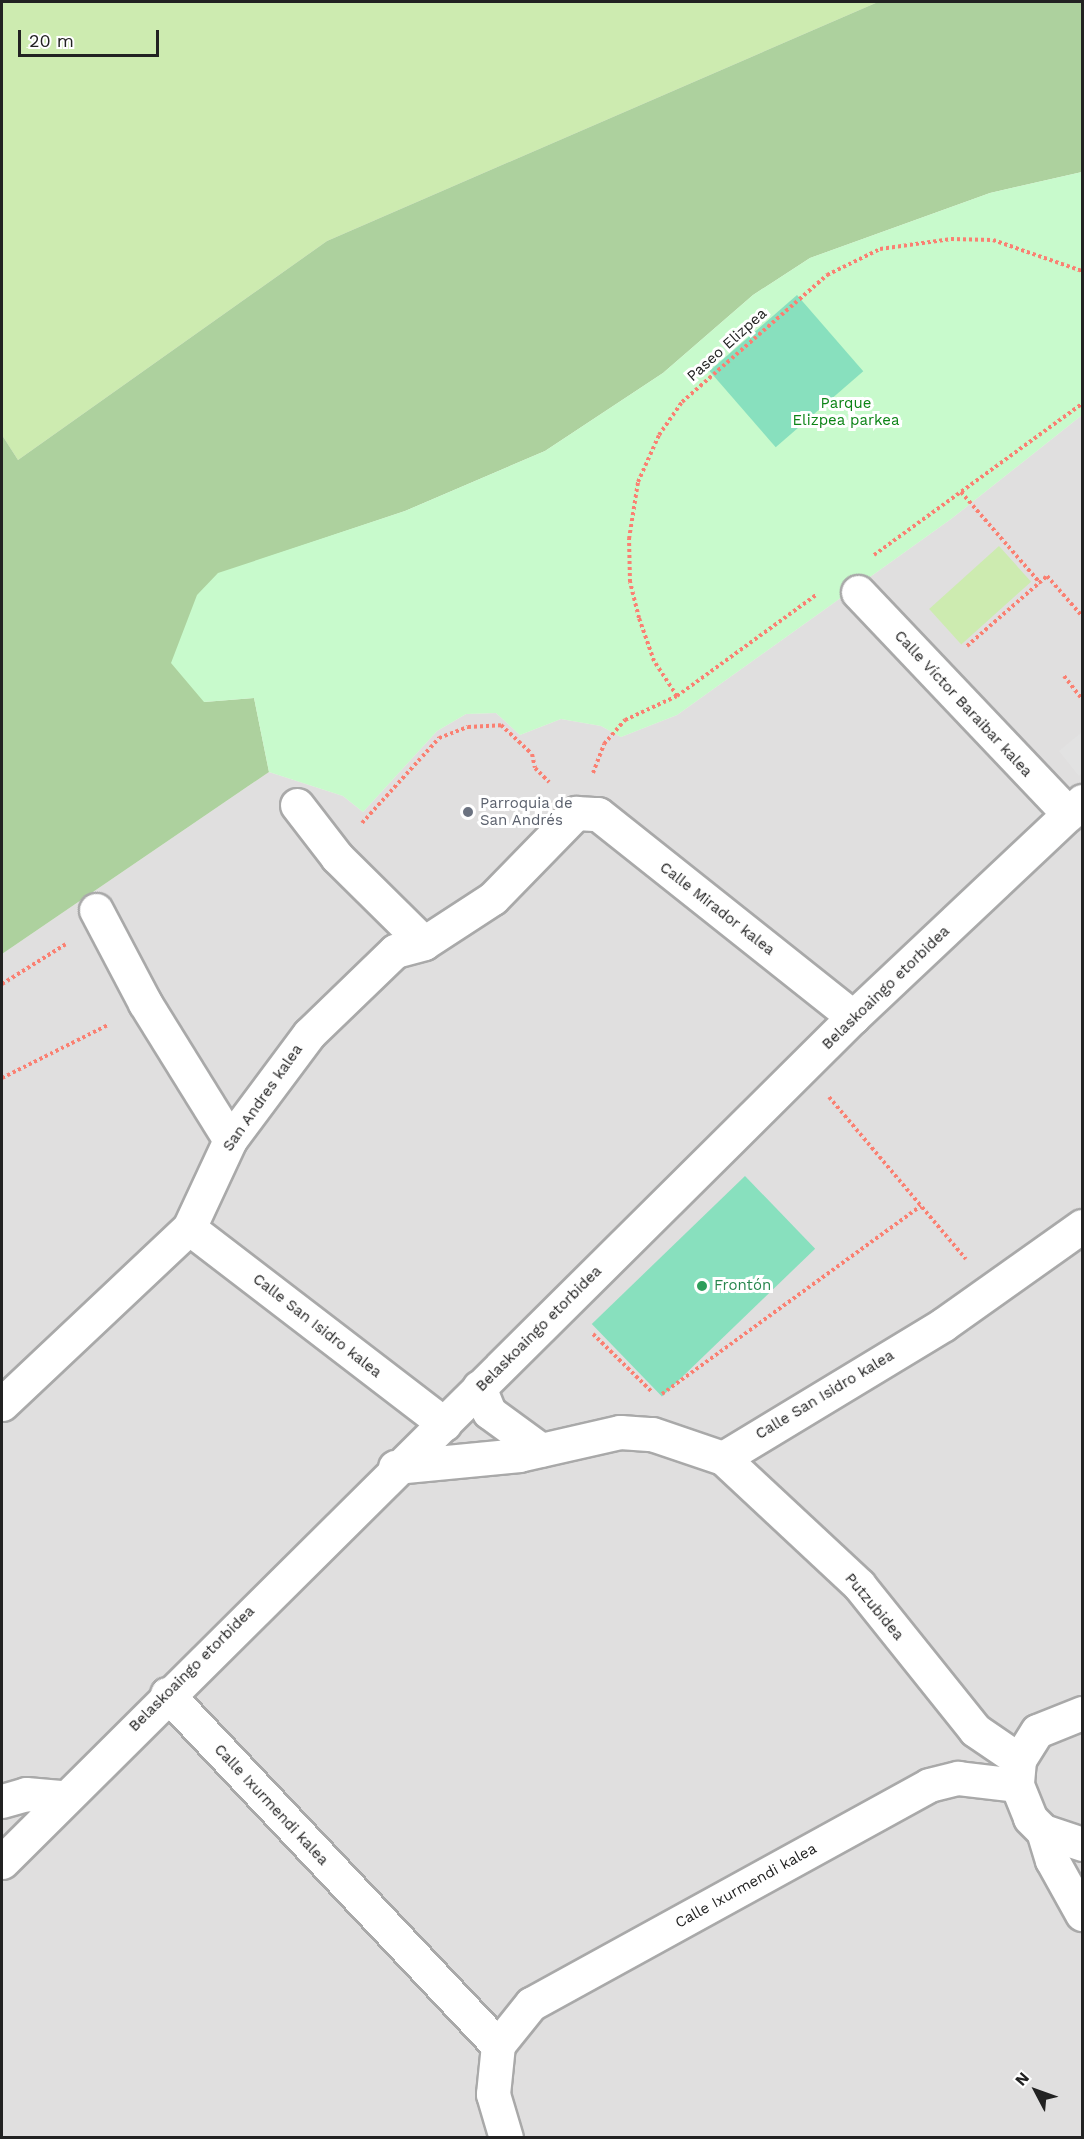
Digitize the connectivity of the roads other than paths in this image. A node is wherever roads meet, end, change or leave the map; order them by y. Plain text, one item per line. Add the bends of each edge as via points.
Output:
1 (858, 592) dead end
2 (297, 805) dead end
3 (1076, 808) edge
4 (576, 813) joint
5 (99, 916) road end
6 (424, 943) junction
7 (853, 1017) junction
8 (230, 1140) junction
9 (1083, 1226) edge
10 (189, 1228) junction
11 (479, 1387) junction
12 (2, 1404) edge
13 (444, 1424) junction
14 (541, 1450) junction
15 (723, 1458) junction
16 (395, 1467) junction
17 (167, 1694) junction
18 (1083, 1694) edge
19 (1083, 1713) edge
20 (1050, 1721) junction
21 (1018, 1772) junction
22 (63, 1797) junction
23 (2, 1801) edge
24 (1043, 1831) junction
25 (1083, 1844) edge
26 (2, 1862) edge
27 (1083, 1914) edge
28 (498, 2045) junction
29 (506, 2138) edge

1 - 3 street, Calle Víctor Baraibar kalea
2 - 6 street via 337,857
3 - 7 street, Belaskoaingo etorbidea
4 - 6 street, San Andres kalea via 493,898
4 - 7 street, Calle Mirador kalea via 598,814
5 - 8 street
6 - 8 street, San Andres kalea via 395,951 309,1034
7 - 11 street, Belaskoaingo etorbidea
8 - 10 street, San Andres kalea
9 - 15 street, Calle San Isidro kalea via 944,1324
10 - 12 street, San Andres kalea
10 - 13 street, Calle San Isidro kalea
11 - 13 street, Belaskoaingo etorbidea
11 - 14 street via 489,1412
13 - 16 street, Belaskoaingo etorbidea
14 - 15 street via 620,1432 652,1434
14 - 16 street
15 - 21 street, Putzubidea via 859,1585 975,1730
16 - 17 street, Belaskoaingo etorbidea
17 - 22 street, Belaskoaingo etorbidea
17 - 28 street, Calle Ixurmendi kalea
18 - 20 street
19 - 20 street
20 - 21 street via 1037,1731
21 - 24 street via 1030,1818
21 - 28 street, Calle Ixurmendi kalea via 958,1778 920,1790 531,2004
22 - 23 street via 26,1794
22 - 26 street, Belaskoaingo etorbidea
24 - 25 street
24 - 27 street via 1052,1860
28 - 29 street via 493,2094

